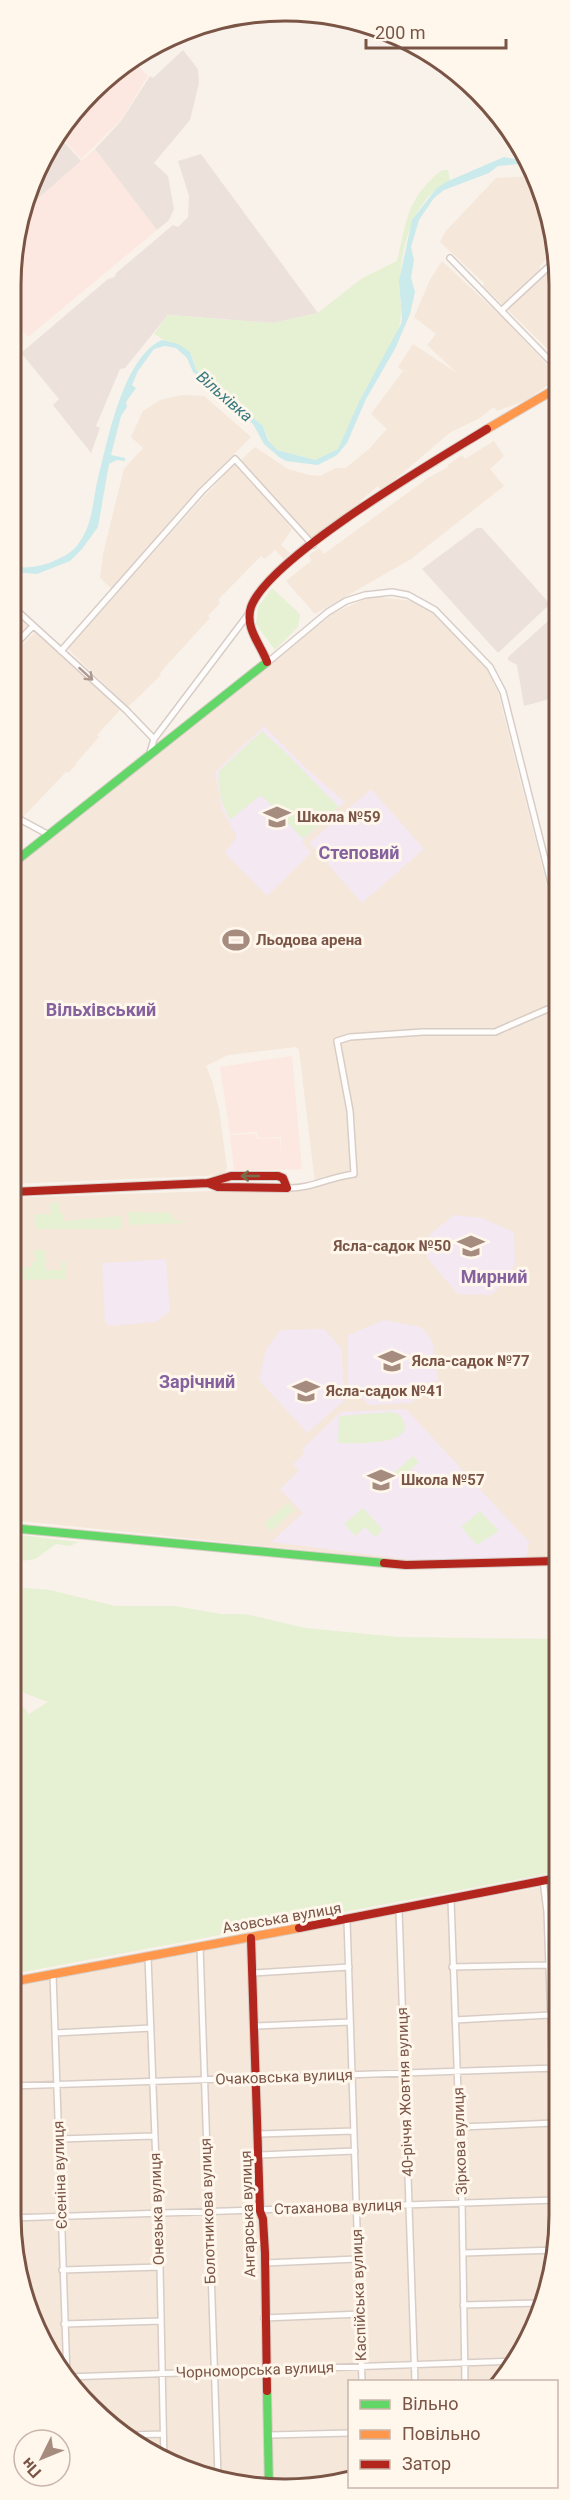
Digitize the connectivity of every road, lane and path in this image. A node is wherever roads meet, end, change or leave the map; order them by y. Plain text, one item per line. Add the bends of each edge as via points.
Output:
1 (450, 258) dead end
2 (548, 267) edge
3 (502, 310) junction
4 (549, 360) edge
5 (549, 393) edge
6 (313, 545) junction
7 (251, 610) junction
8 (21, 615) edge
9 (33, 626) junction
10 (21, 639) edge
11 (61, 651) junction
12 (268, 662) junction
13 (154, 739) junction
14 (149, 758) junction
15 (21, 820) edge
16 (49, 835) junction
17 (21, 857) edge
18 (549, 875) edge
19 (549, 1008) edge
20 (287, 1188) joint
21 (21, 1192) edge
22 (21, 1529) edge
23 (549, 1561) edge
24 (549, 1879) edge
25 (543, 1880) junction
26 (451, 1900) junction
27 (399, 1910) junction
28 (347, 1920) junction
29 (251, 1938) junction
30 (200, 1946) junction
31 (148, 1957) junction
32 (548, 1965) junction
33 (349, 1967) junction
34 (452, 1967) junction
35 (253, 1973) junction
36 (53, 1974) junction
37 (21, 1980) edge
38 (549, 1990) edge
39 (549, 2015) edge
40 (455, 2020) junction
41 (350, 2022) junction
42 (256, 2026) junction
43 (151, 2028) junction
44 (55, 2033) junction
45 (549, 2068) edge
46 (457, 2071) junction
47 (404, 2073) junction
48 (352, 2075) junction
49 (256, 2078) junction
50 (204, 2080) junction
51 (152, 2082) junction
52 (57, 2085) junction
53 (21, 2086) edge
54 (549, 2123) edge
55 (460, 2127) junction
56 (354, 2131) junction
57 (259, 2134) junction
58 (154, 2136) junction
59 (59, 2139) junction
60 (355, 2151) junction
61 (259, 2155) junction
62 (549, 2200) edge
63 (462, 2202) junction
64 (408, 2205) junction
65 (357, 2206) junction
66 (260, 2211) junction
67 (158, 2212) junction
68 (209, 2212) junction
69 (61, 2216) junction
70 (21, 2218) edge
71 (547, 2250) edge
72 (463, 2253) junction
73 (357, 2259) junction
74 (265, 2263) junction
75 (160, 2268) junction
76 (62, 2270) junction
77 (534, 2303) edge
78 (463, 2305) junction
79 (361, 2314) junction
80 (264, 2318) junction
81 (161, 2321) junction
82 (64, 2324) junction
83 (505, 2361) edge
84 (464, 2363) junction
85 (66, 2364) edge
86 (414, 2365) junction
87 (361, 2366) junction
88 (266, 2370) junction
89 (213, 2372) junction
90 (163, 2374) junction
91 (77, 2377) edge
92 (362, 2380) edge
93 (415, 2380) edge
94 (465, 2380) edge
95 (348, 2433) edge
96 (162, 2434) junction
97 (138, 2435) edge
98 (270, 2435) junction
99 (163, 2449) edge
100 (218, 2470) edge
101 (269, 2478) edge

1 - 3 street
2 - 3 street
3 - 4 street
5 - 6 street via 460,444
6 - 7 street via 269,579
6 - 11 street via 235,459
7 - 12 street via 249,627
7 - 13 street
8 - 9 street
9 - 10 street
9 - 11 street
11 -> 13 street
12 - 14 street
12 - 18 street via 346,601 392,592 425,602 490,667 503,692
13 - 14 street
14 - 16 street
15 - 16 street
16 - 17 street
19 - 20 street via 495,1032 423,1032 337,1041 350,1111 354,1174 304,1188
20 - 21 street via 278,1176 231,1176 208,1183
22 - 23 street via 406,1565
24 - 25 street, Азовська вулиця
25 - 26 street, Азовська вулиця
25 - 32 street
26 - 27 street, Азовська вулиця
26 - 34 street, Зіркова вулиця
27 - 28 street, Азовська вулиця
27 - 47 street, 40-річчя Жовтня вулиця
28 - 29 street, Азовська вулиця
28 - 33 street, Каспійська вулиця
29 - 30 street, Азовська вулиця
29 - 35 street, Ангарська вулиця
30 - 31 street, Азовська вулиця
30 - 50 street, Болотникова вулиця
31 - 36 street, Азовська вулиця
31 - 43 street, Онезька вулиця
32 - 34 street
32 - 38 street
33 - 35 street
33 - 41 street, Каспійська вулиця
34 - 40 street, Зіркова вулиця
35 - 42 street, Ангарська вулиця
36 - 37 street, Азовська вулиця
36 - 44 street, Єсеніна вулиця
39 - 40 street
40 - 46 street, Зіркова вулиця
41 - 42 street
41 - 48 street, Каспійська вулиця
42 - 49 street, Ангарська вулиця
43 - 44 street
43 - 51 street, Онезька вулиця
44 - 52 street, Єсеніна вулиця
45 - 46 street, Очаковська вулиця
46 - 47 street, Очаковська вулиця
46 - 55 street, Зіркова вулиця
47 - 48 street, Очаковська вулиця
47 - 64 street, 40-річчя Жовтня вулиця
48 - 49 street, Очаковська вулиця
48 - 56 street, Каспійська вулиця
49 - 50 street, Очаковська вулиця
49 - 57 street, Ангарська вулиця
50 - 51 street, Очаковська вулиця
50 - 68 street, Болотникова вулиця
51 - 52 street, Очаковська вулиця
51 - 58 street, Онезька вулиця
52 - 53 street, Очаковська вулиця
52 - 59 street, Єсеніна вулиця
54 - 55 street
55 - 63 street, Зіркова вулиця
56 - 57 street
56 - 60 street, Каспійська вулиця
57 - 61 street, Ангарська вулиця
58 - 59 street
58 - 67 street, Онезька вулиця
59 - 69 street, Єсеніна вулиця
60 - 61 street
60 - 65 street, Каспійська вулиця
61 - 66 street, Ангарська вулиця
62 - 63 street, Стаханова вулиця
63 - 64 street, Стаханова вулиця
63 - 72 street, Зіркова вулиця
64 - 65 street, Стаханова вулиця
64 - 86 street, 40-річчя Жовтня вулиця
65 - 66 street, Стаханова вулиця
65 - 73 street, Каспійська вулиця
66 - 68 street, Стаханова вулиця
66 - 74 street, Ангарська вулиця
67 - 68 street, Стаханова вулиця
67 - 69 street, Стаханова вулиця
67 - 75 street, Онезька вулиця
68 - 89 street, Болотникова вулиця
69 - 70 street, Стаханова вулиця
69 - 76 street, Єсеніна вулиця
71 - 72 street
72 - 78 street, Зіркова вулиця
73 - 74 street
73 - 79 street, Каспійська вулиця
74 - 80 street, Ангарська вулиця
75 - 76 street
75 - 81 street, Онезька вулиця
76 - 82 street, Єсеніна вулиця
77 - 78 street
78 - 84 street, Зіркова вулиця
79 - 80 street
79 - 87 street, Каспійська вулиця
80 - 88 street, Ангарська вулиця
81 - 82 street
81 - 90 street, Онезька вулиця
82 - 85 street, Єсеніна вулиця
83 - 84 street, Чорноморська вулиця
84 - 86 street, Чорноморська вулиця
84 - 94 street, Зіркова вулиця
86 - 87 street, Чорноморська вулиця
86 - 93 street, 40-річчя Жовтня вулиця
87 - 88 street, Чорноморська вулиця
87 - 92 street, Каспійська вулиця
88 - 89 street, Чорноморська вулиця
88 - 98 street, Ангарська вулиця
89 - 90 street, Чорноморська вулиця
89 - 100 street, Болотникова вулиця
90 - 91 street, Чорноморська вулиця
90 - 96 street, Онезька вулиця
95 - 98 street
96 - 97 street
96 - 99 street, Онезька вулиця
98 - 101 street, Ангарська вулиця

